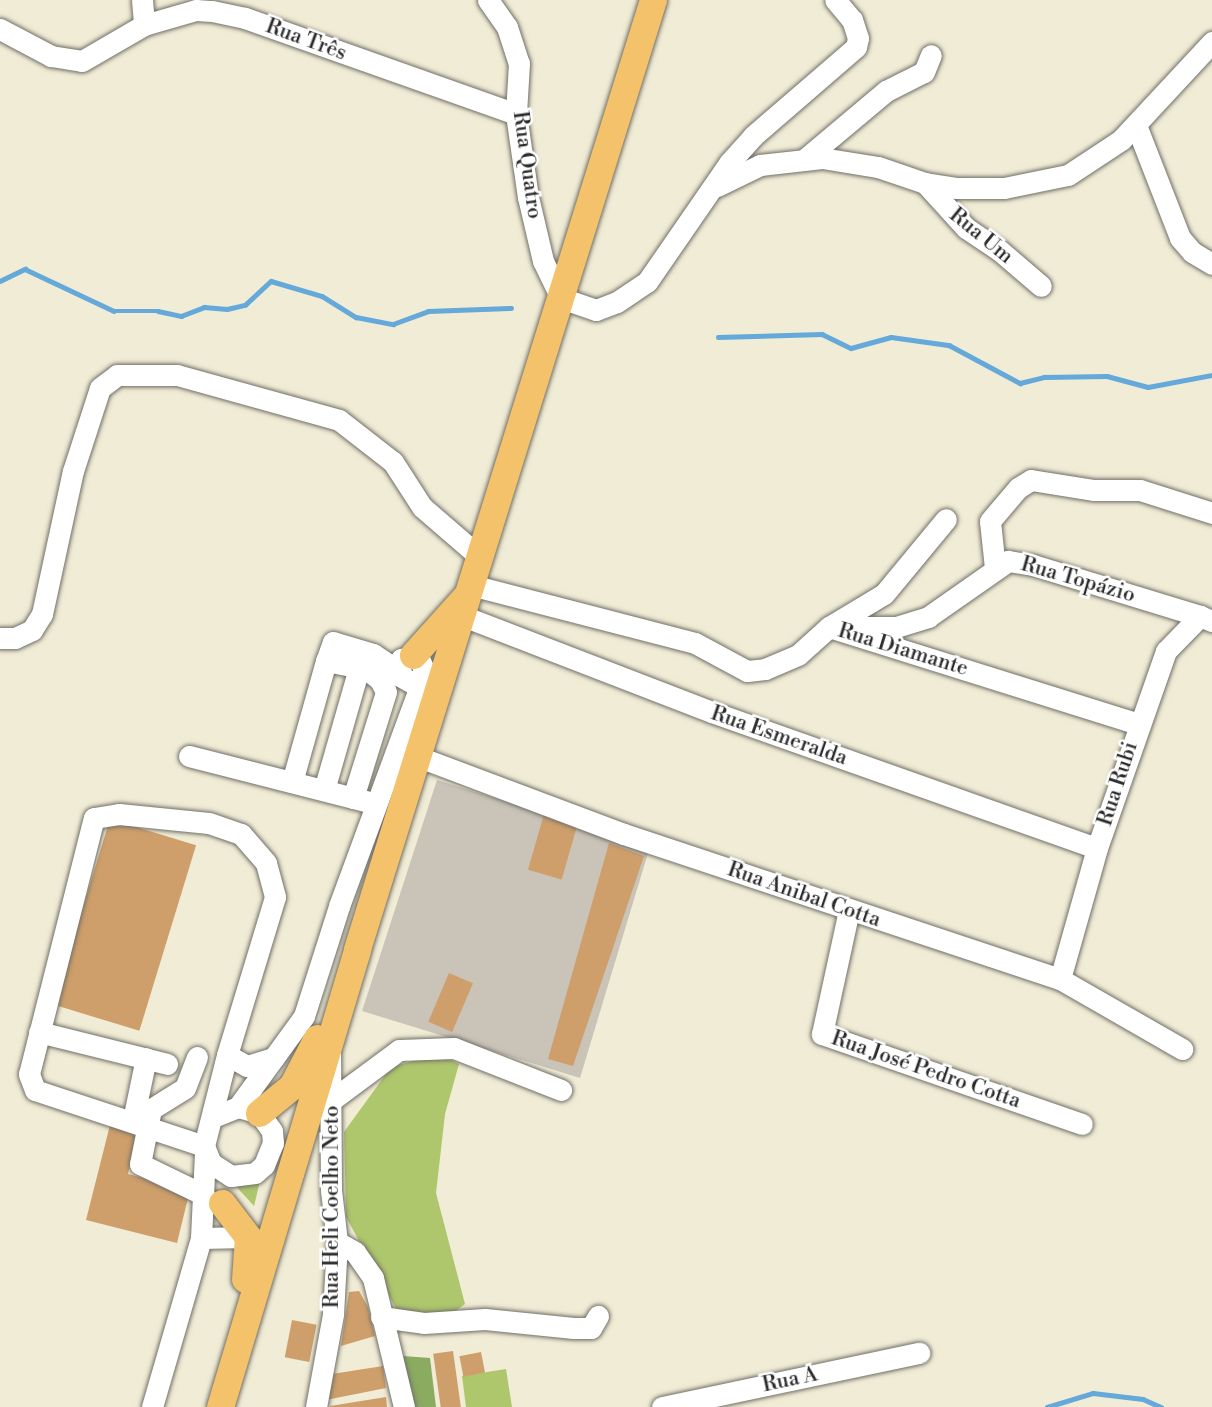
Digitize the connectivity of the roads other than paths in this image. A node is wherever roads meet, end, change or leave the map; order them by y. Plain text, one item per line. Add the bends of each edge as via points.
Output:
1 (142, 0) edge
2 (488, 0) edge
3 (653, 0) edge
4 (835, 0) edge
5 (144, 25) junction
6 (0, 29) edge
7 (1211, 47) edge
8 (931, 55) dead end
9 (516, 114) junction
10 (1136, 125) junction
11 (806, 159) junction
12 (925, 183) junction
13 (708, 192) junction
14 (1212, 264) edge
15 (1041, 286) dead end
16 (561, 298) junction
17 (1212, 513) edge
18 (946, 519) dead end
19 (481, 558) junction
20 (995, 568) junction
21 (468, 598) junction
22 (1206, 619) edge
23 (830, 627) junction
24 (0, 638) edge
25 (366, 661) junction
26 (409, 668) junction
27 (1138, 724) junction
28 (189, 756) dead end
29 (419, 757) junction
30 (291, 782) junction
31 (324, 790) junction
32 (353, 798) junction
33 (379, 804) junction
34 (1097, 848) junction
35 (849, 910) junction
36 (357, 949) junction
37 (1060, 979) junction
38 (39, 1032) junction
39 (329, 1042) junction
40 (1182, 1049) dead end
41 (227, 1055) junction
42 (197, 1057) dead end
43 (146, 1058) junction
44 (274, 1058) junction
45 (302, 1069) junction
46 (136, 1090) junction
47 (561, 1090) dead end
48 (333, 1099) junction
49 (257, 1107) junction
50 (141, 1123) junction
51 (1082, 1124) dead end
52 (207, 1136) junction
53 (295, 1155) junction
54 (238, 1176) junction
55 (213, 1199) junction
56 (248, 1237) junction
57 (201, 1238) junction
58 (337, 1242) junction
59 (598, 1316) dead end
60 (381, 1317) junction
61 (919, 1353) dead end
62 (230, 1370) junction
63 (152, 1407) edge
64 (220, 1407) edge
65 (316, 1407) edge
66 (404, 1407) edge
67 (662, 1407) edge

1 - 5 street
2 - 9 street, Rua Quatro via 507,27 516,49 521,75
3 - 16 main road
4 - 13 street via 852,20 858,38 856,47 753,136
5 - 6 street, Rua Três via 82,61 51,56
5 - 9 street, Rua Três via 196,10 237,16
7 - 10 street
8 - 11 street via 924,72 886,90
9 - 16 street, Rua Quatro via 528,197 543,261
10 - 12 street via 1094,161 1051,180 979,190
10 - 14 street via 1180,238 1192,252
11 - 12 street via 878,166
11 - 13 street via 743,170
12 - 15 street, Rua Um via 953,216
13 - 16 street via 647,282 617,302 596,310
16 - 19 main road
17 - 20 street via 1140,490 1094,490 1031,480 994,512 990,521
18 - 23 street via 884,594
19 - 21 main road
19 - 24 street via 422,507 393,462 339,420 177,375 117,375 100,388 73,471 42,615 32,630 15,638
20 - 22 street, Rua Topázio via 1008,561 1033,565
20 - 23 street, Rua Topázio via 944,609 913,623 896,627
21 - 23 street, Rua Diamante via 695,643 747,671 765,669 798,655
21 - 26 main road
21 - 29 main road
21 - 34 street, Rua Esmeralda via 712,712
22 - 27 street, Rua Rubi via 1166,651
23 - 27 street, Rua Diamante
25 - 26 street
25 - 30 street via 326,661
25 - 31 street
25 - 32 street via 386,692
26 - 33 street via 409,709
27 - 34 street, Rua Rubi
28 - 30 street
29 - 35 street, Rua Anibal Cotta
29 - 36 main road
30 - 31 street
31 - 32 street
32 - 33 street
33 - 44 street via 339,906 304,1016
34 - 37 street, Rua Rubi
35 - 37 street, Rua Anibal Cotta
35 - 51 street, Rua José Pedro Cotta via 822,1034
36 - 39 main road
36 - 45 main road
37 - 40 street, Rua Anibal Cotta
38 - 41 street via 94,818 119,814 209,823 241,834 266,863 275,897
38 - 43 street
38 - 50 street via 29,1074 36,1090
39 - 48 street, Rua Heli Coelho Neto
39 - 53 main road
41 - 44 street via 247,1065
41 - 49 street
41 - 52 street
42 - 50 street via 185,1088 151,1109
43 - 46 street
43 - 46 street via 167,1064
44 - 49 street
44 - 49 street
45 - 49 main road via 292,1086
45 - 53 main road
46 - 50 street
47 - 48 street via 454,1047 399,1050
48 - 58 street, Rua Heli Coelho Neto via 331,1190
49 - 52 street
49 - 54 street via 272,1131 271,1155 255,1173
50 - 52 street via 172,1133
50 - 55 street via 140,1164
52 - 54 street via 220,1171
52 - 55 street
53 - 62 main road
54 - 55 street
55 - 56 main road
55 - 57 street
56 - 57 street
56 - 62 main road via 249,1258
57 - 63 street
58 - 60 street via 355,1252 373,1278
58 - 65 street, Rua Heli Coelho Neto via 333,1314
59 - 60 street via 591,1328 485,1319 424,1323
60 - 66 street
61 - 67 street, Rua A
62 - 64 main road

